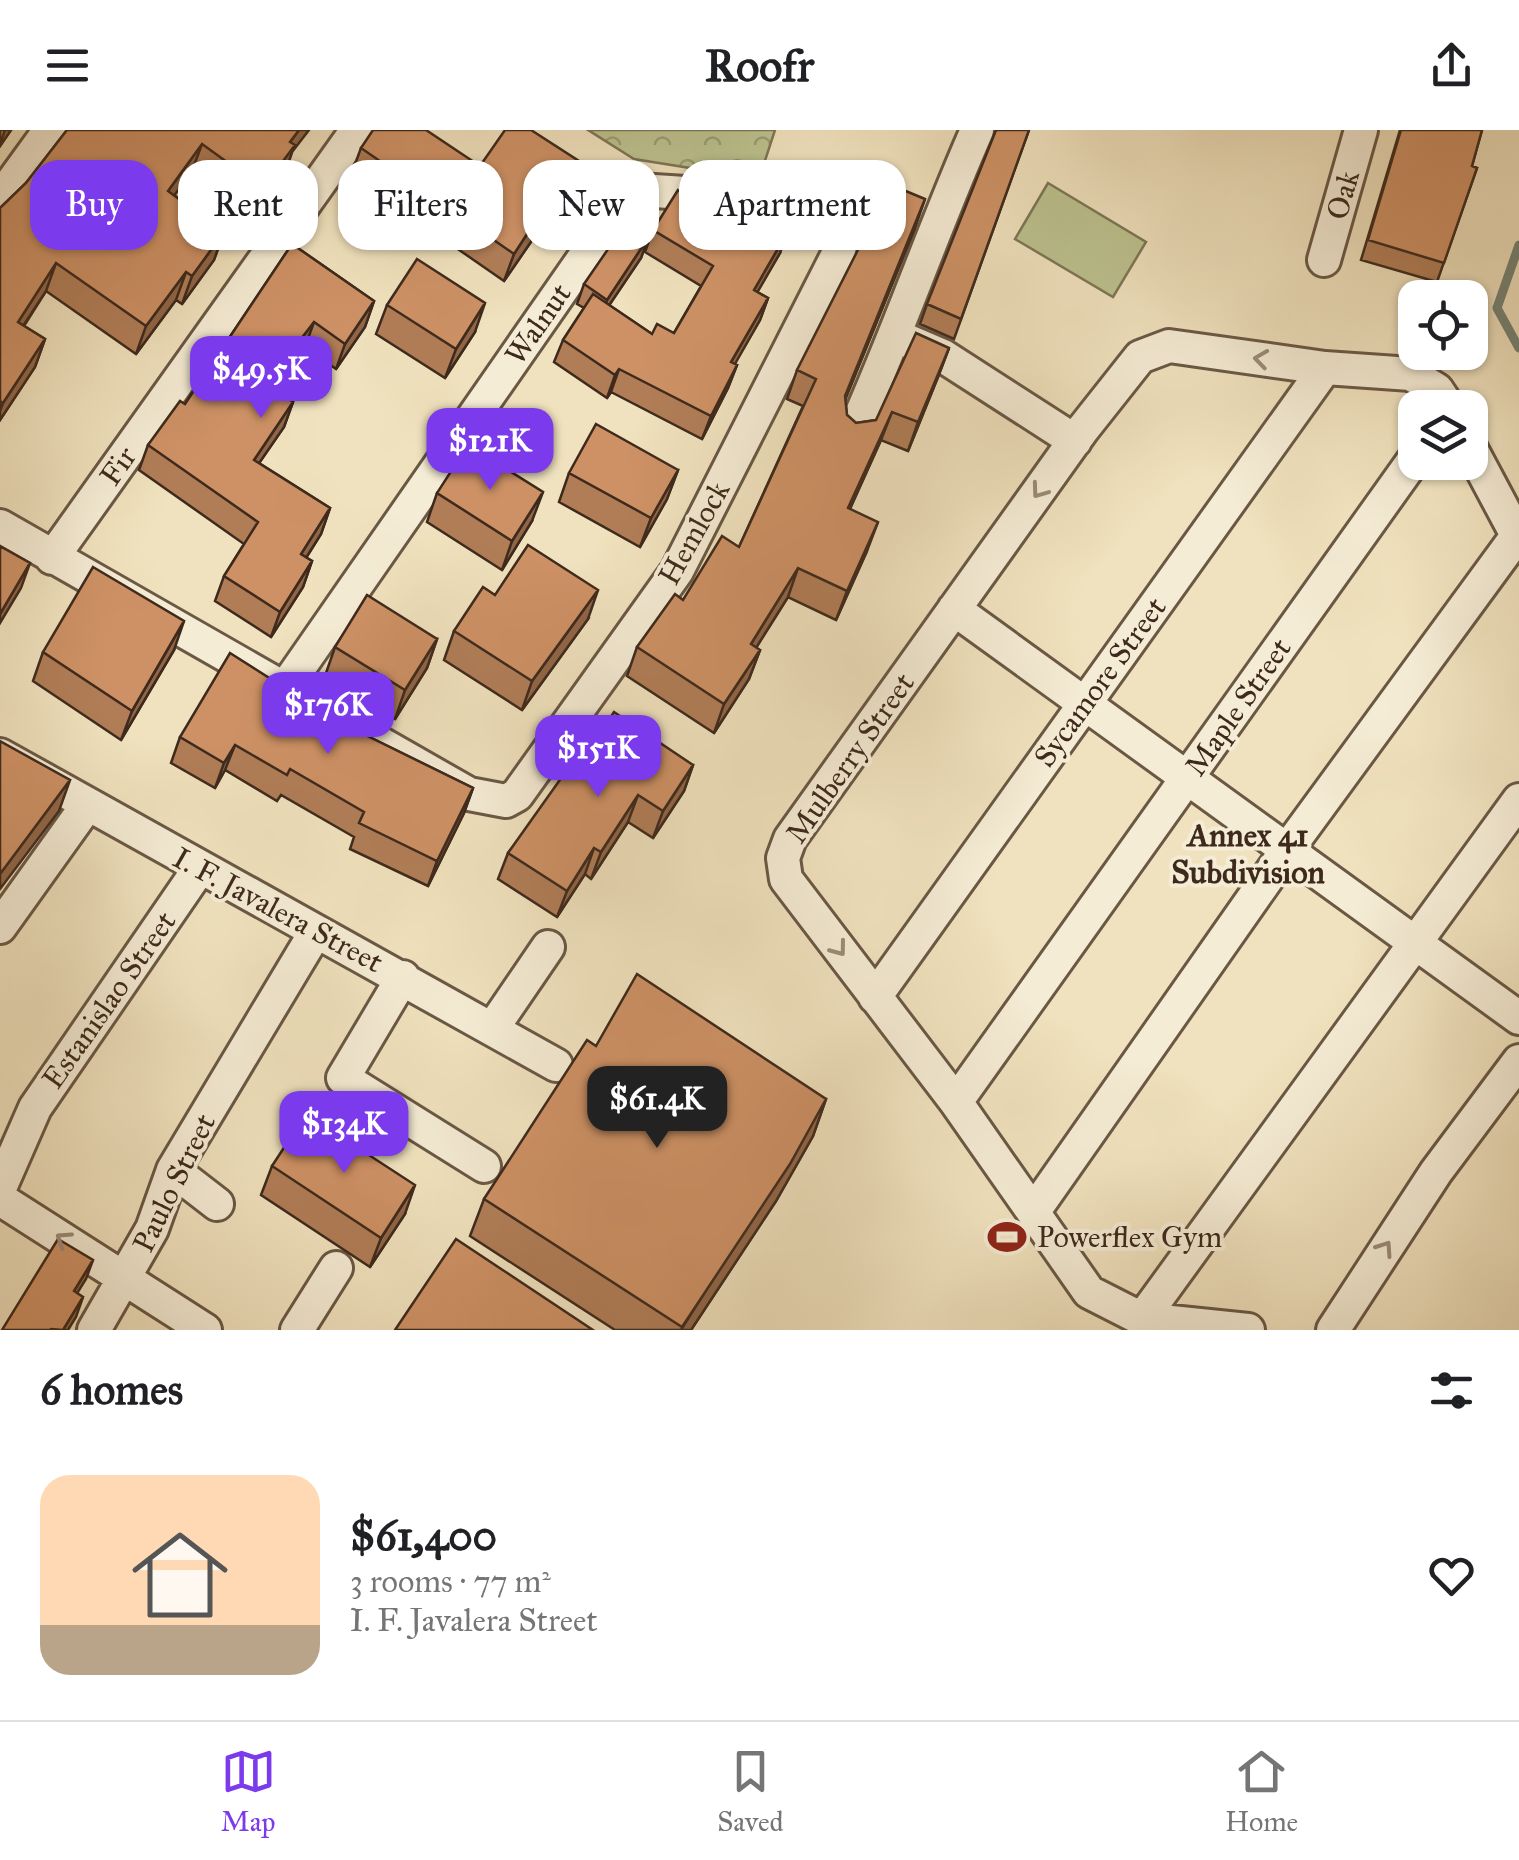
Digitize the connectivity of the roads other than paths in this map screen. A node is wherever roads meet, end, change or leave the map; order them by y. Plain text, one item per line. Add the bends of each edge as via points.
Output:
1 (50, 130) edge
2 (357, 130) edge
3 (977, 130) edge
4 (1362, 130) edge
5 (659, 191) edge
6 (0, 199) edge
7 (589, 250) edge
8 (1324, 260) dead end
9 (897, 336) junction
10 (1325, 368) junction
11 (1437, 390) edge
12 (852, 433) edge
13 (1076, 441) junction
14 (1399, 480) edge
15 (1488, 480) edge
16 (0, 526) edge
17 (1518, 537) edge
18 (52, 558) junction
19 (954, 609) junction
20 (284, 688) junction
21 (1085, 704) junction
22 (0, 755) edge
23 (1187, 777) junction
24 (1519, 800) edge
25 (88, 804) junction
26 (1287, 850) junction
27 (199, 870) junction
28 (0, 927) edge
29 (315, 933) junction
30 (1416, 942) junction
31 (548, 947) dead end
32 (403, 977) junction
33 (875, 997) junction
34 (1519, 1018) edge
35 (492, 1029) junction
36 (1519, 1060) edge
37 (556, 1065) dead end
38 (956, 1102) junction
39 (484, 1166) dead end
40 (173, 1170) junction
41 (0, 1188) edge
42 (0, 1199) edge
43 (216, 1204) dead end
44 (1034, 1211) junction
45 (336, 1268) dead end
46 (126, 1280) junction
47 (1142, 1319) junction
48 (94, 1330) edge
49 (205, 1330) edge
50 (296, 1330) edge
51 (1248, 1330) edge
52 (1332, 1330) edge

1 - 6 street
2 - 18 street, Fir
3 - 9 street
4 - 8 street, Oak
5 - 20 street, Hemlock via 746,196 834,220 842,233 839,252 677,571 517,795 492,802 469,794
7 - 20 street, Walnut
9 - 12 street
9 - 13 street via 943,356
10 - 11 street, Mulberry Street via 1411,374
10 -> 13 street, Mulberry Street via 1169,346 1140,357
10 - 21 street, Sycamore Street
13 -> 19 street, Mulberry Street
14 - 23 street, Maple Street
15 - 17 street
16 - 18 street
17 - 26 street
18 - 20 street
19 - 21 street
19 -> 33 street, Mulberry Street via 783,858 786,878
21 - 23 street
21 - 33 street, Sycamore Street
22 - 25 street, I. F. Javalera Street
23 - 26 street
23 - 38 street, Maple Street
24 - 30 street
25 - 27 street, I. F. Javalera Street
25 - 28 street
26 - 30 street
26 - 44 street
27 - 29 street, I. F. Javalera Street
27 - 41 street, Estanislao Street via 34,1108
29 - 32 street, I. F. Javalera Street
29 - 40 street, Paulo Street
30 - 34 street
30 - 47 street
31 - 35 street
32 - 35 street, I. F. Javalera Street
32 - 39 street via 343,1078
33 - 38 street, Mulberry Street
35 - 37 street, I. F. Javalera Street
52 -> 36 street
38 - 44 street, Mulberry Street
40 - 43 street
40 - 46 street, Paulo Street
46 -> 42 street
44 - 47 street, Mulberry Street via 1089,1292
45 - 50 street
46 - 48 street, Paulo Street
46 - 49 street
47 - 51 street, Mulberry Street

